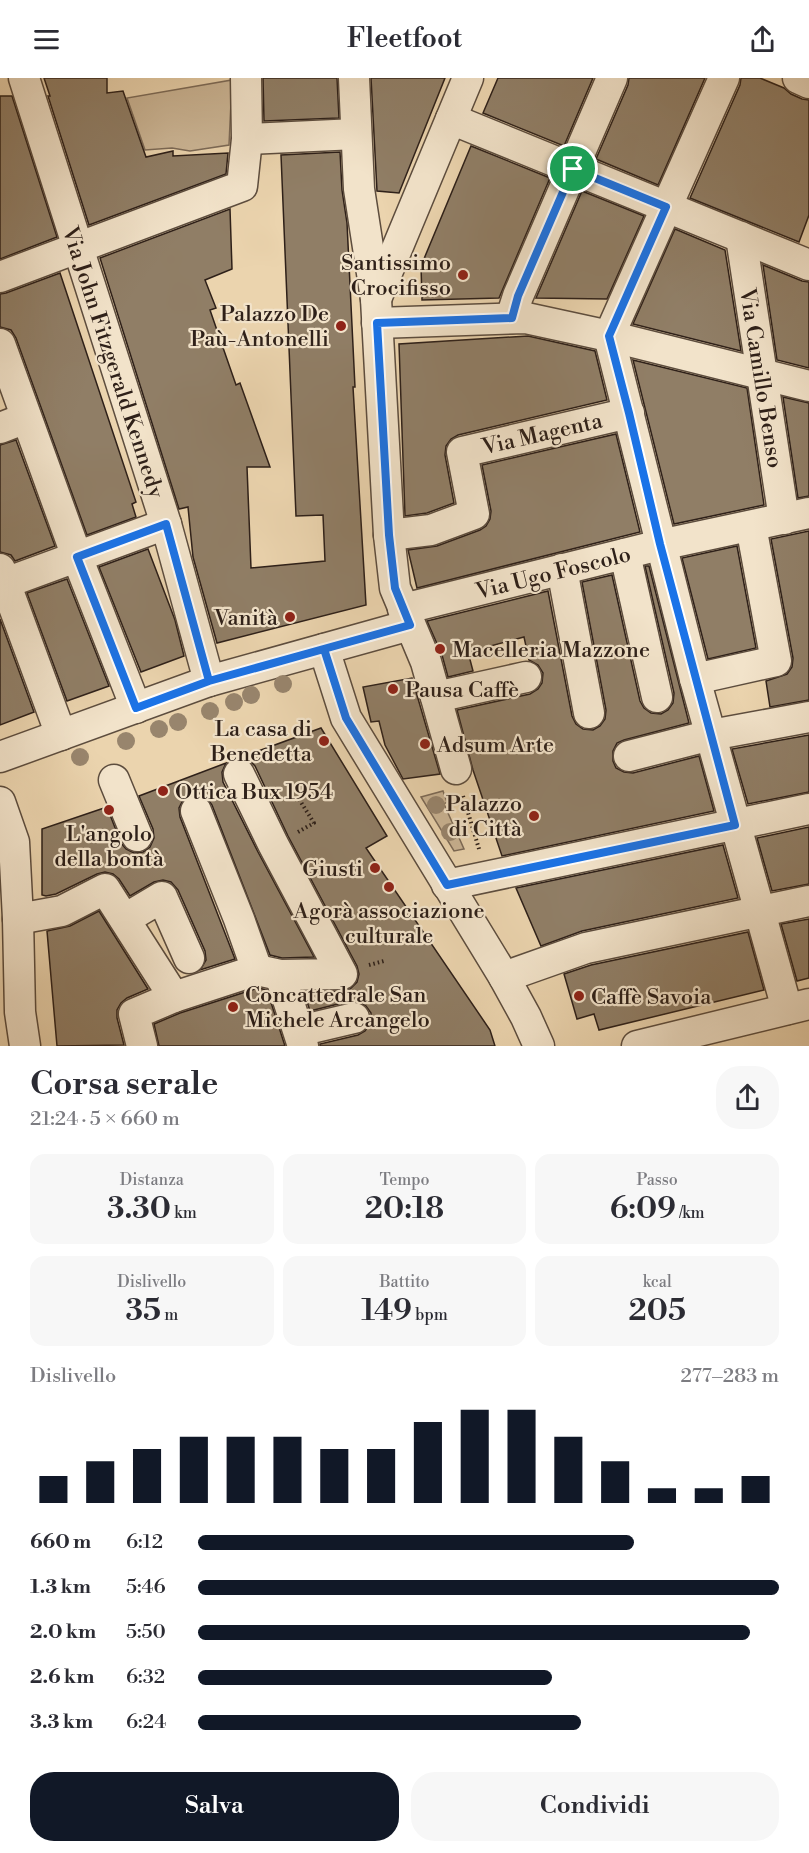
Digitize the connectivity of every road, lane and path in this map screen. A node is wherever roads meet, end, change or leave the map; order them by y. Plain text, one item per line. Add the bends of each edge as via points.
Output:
1 (24, 78) edge
2 (246, 78) edge
3 (354, 78) edge
4 (468, 78) edge
5 (612, 78) edge
6 (724, 78) edge
7 (798, 78) edge
8 (809, 82) edge
9 (451, 119) junction
10 (356, 134) junction
11 (248, 139) junction
12 (573, 169) junction
13 (666, 207) junction
14 (741, 237) junction
15 (78, 249) junction
16 (809, 265) edge
17 (0, 277) edge
18 (376, 311) junction
19 (512, 318) junction
20 (609, 336) junction
21 (0, 344) edge
22 (762, 374) junction
23 (809, 386) edge
24 (629, 413) junction
25 (13, 423) edge
26 (797, 516) edge
27 (166, 524) junction
28 (751, 526) junction
29 (389, 535) junction
30 (660, 544) junction
31 (625, 554) junction
32 (77, 557) junction
33 (562, 569) junction
34 (2, 579) edge
35 (406, 617) junction
36 (324, 649) junction
37 (526, 677) dead end
38 (695, 679) junction
39 (209, 681) junction
40 (436, 697) junction
41 (657, 697) dead end
42 (136, 708) junction
43 (589, 713) dead end
44 (809, 717) edge
45 (61, 735) junction
46 (711, 735) junction
47 (629, 756) dead end
48 (0, 757) edge
49 (456, 769) joint
50 (239, 774) dead end
51 (114, 780) dead end
52 (809, 809) edge
53 (3, 810) edge
54 (196, 811) dead end
55 (735, 825) junction
56 (137, 836) dead end
57 (470, 855) dead end
58 (447, 885) junction
59 (809, 901) edge
60 (760, 912) junction
61 (125, 919) junction
62 (12, 933) edge
63 (189, 958) dead end
64 (268, 972) junction
65 (504, 976) junction
66 (174, 997) junction
67 (798, 1007) edge
68 (10, 1011) edge
69 (354, 1018) dead end
70 (301, 1038) edge
71 (25, 1046) edge
72 (142, 1046) edge
73 (539, 1046) edge
74 (637, 1046) edge

1 - 15 street, Via John Fitzgerald Kennedy
2 - 11 street
3 - 10 street
4 - 9 street
5 - 12 street
6 - 13 street
7 - 8 street
9 - 12 street
9 - 18 street
10 - 11 street
10 - 18 street via 359,189
11 - 15 street via 242,186
12 - 13 street
12 - 19 street
13 - 14 street
13 - 20 street
14 - 16 street
14 - 22 street, Via Camillo Benso
15 - 17 street
15 - 27 street, Via John Fitzgerald Kennedy
18 - 19 street
18 - 29 street
19 - 20 street
20 - 22 street
20 - 24 street
21 - 25 street
22 - 23 street
22 - 26 street, Via Camillo Benso
24 - 29 street, Via Magenta via 462,452 474,514 431,530
24 - 30 street
25 - 32 street
26 - 28 street, Via Ugo Foscolo
27 - 32 street
27 - 39 street, Via John Fitzgerald Kennedy
28 - 30 street, Via Ugo Foscolo
28 - 38 street via 776,661
29 - 35 street via 395,588
30 - 31 street, Via Ugo Foscolo
30 - 38 street
31 - 33 street, Via Ugo Foscolo
31 - 41 street
32 - 34 street
32 - 42 street
33 - 35 street, Via Ugo Foscolo
33 - 43 street
34 - 45 street
35 - 36 street, Via Ugo Foscolo
35 - 40 street
36 - 39 street, Via Ugo Foscolo
36 - 58 street via 346,718
37 - 40 street
38 - 46 street
39 - 42 street, Via Ugo Foscolo
40 - 49 street
42 - 45 street, Via Ugo Foscolo
44 - 46 street
45 - 48 street, Via Ugo Foscolo
46 - 47 street
46 - 55 street
49 - 57 path via 479,850
50 - 64 street via 342,974
51 - 56 street
52 - 55 street
53 - 62 street via 14,842
54 - 64 street via 239,919
55 - 58 street
55 - 60 street
58 - 65 street
59 - 60 street
60 - 65 street via 586,948
60 - 67 street
61 - 62 street via 105,889
61 - 63 street via 162,897
61 - 66 street
62 - 68 street
64 - 66 street
64 - 70 street
65 - 73 street
66 - 72 street via 134,1014
67 - 74 street
68 - 71 street
69 - 70 street

